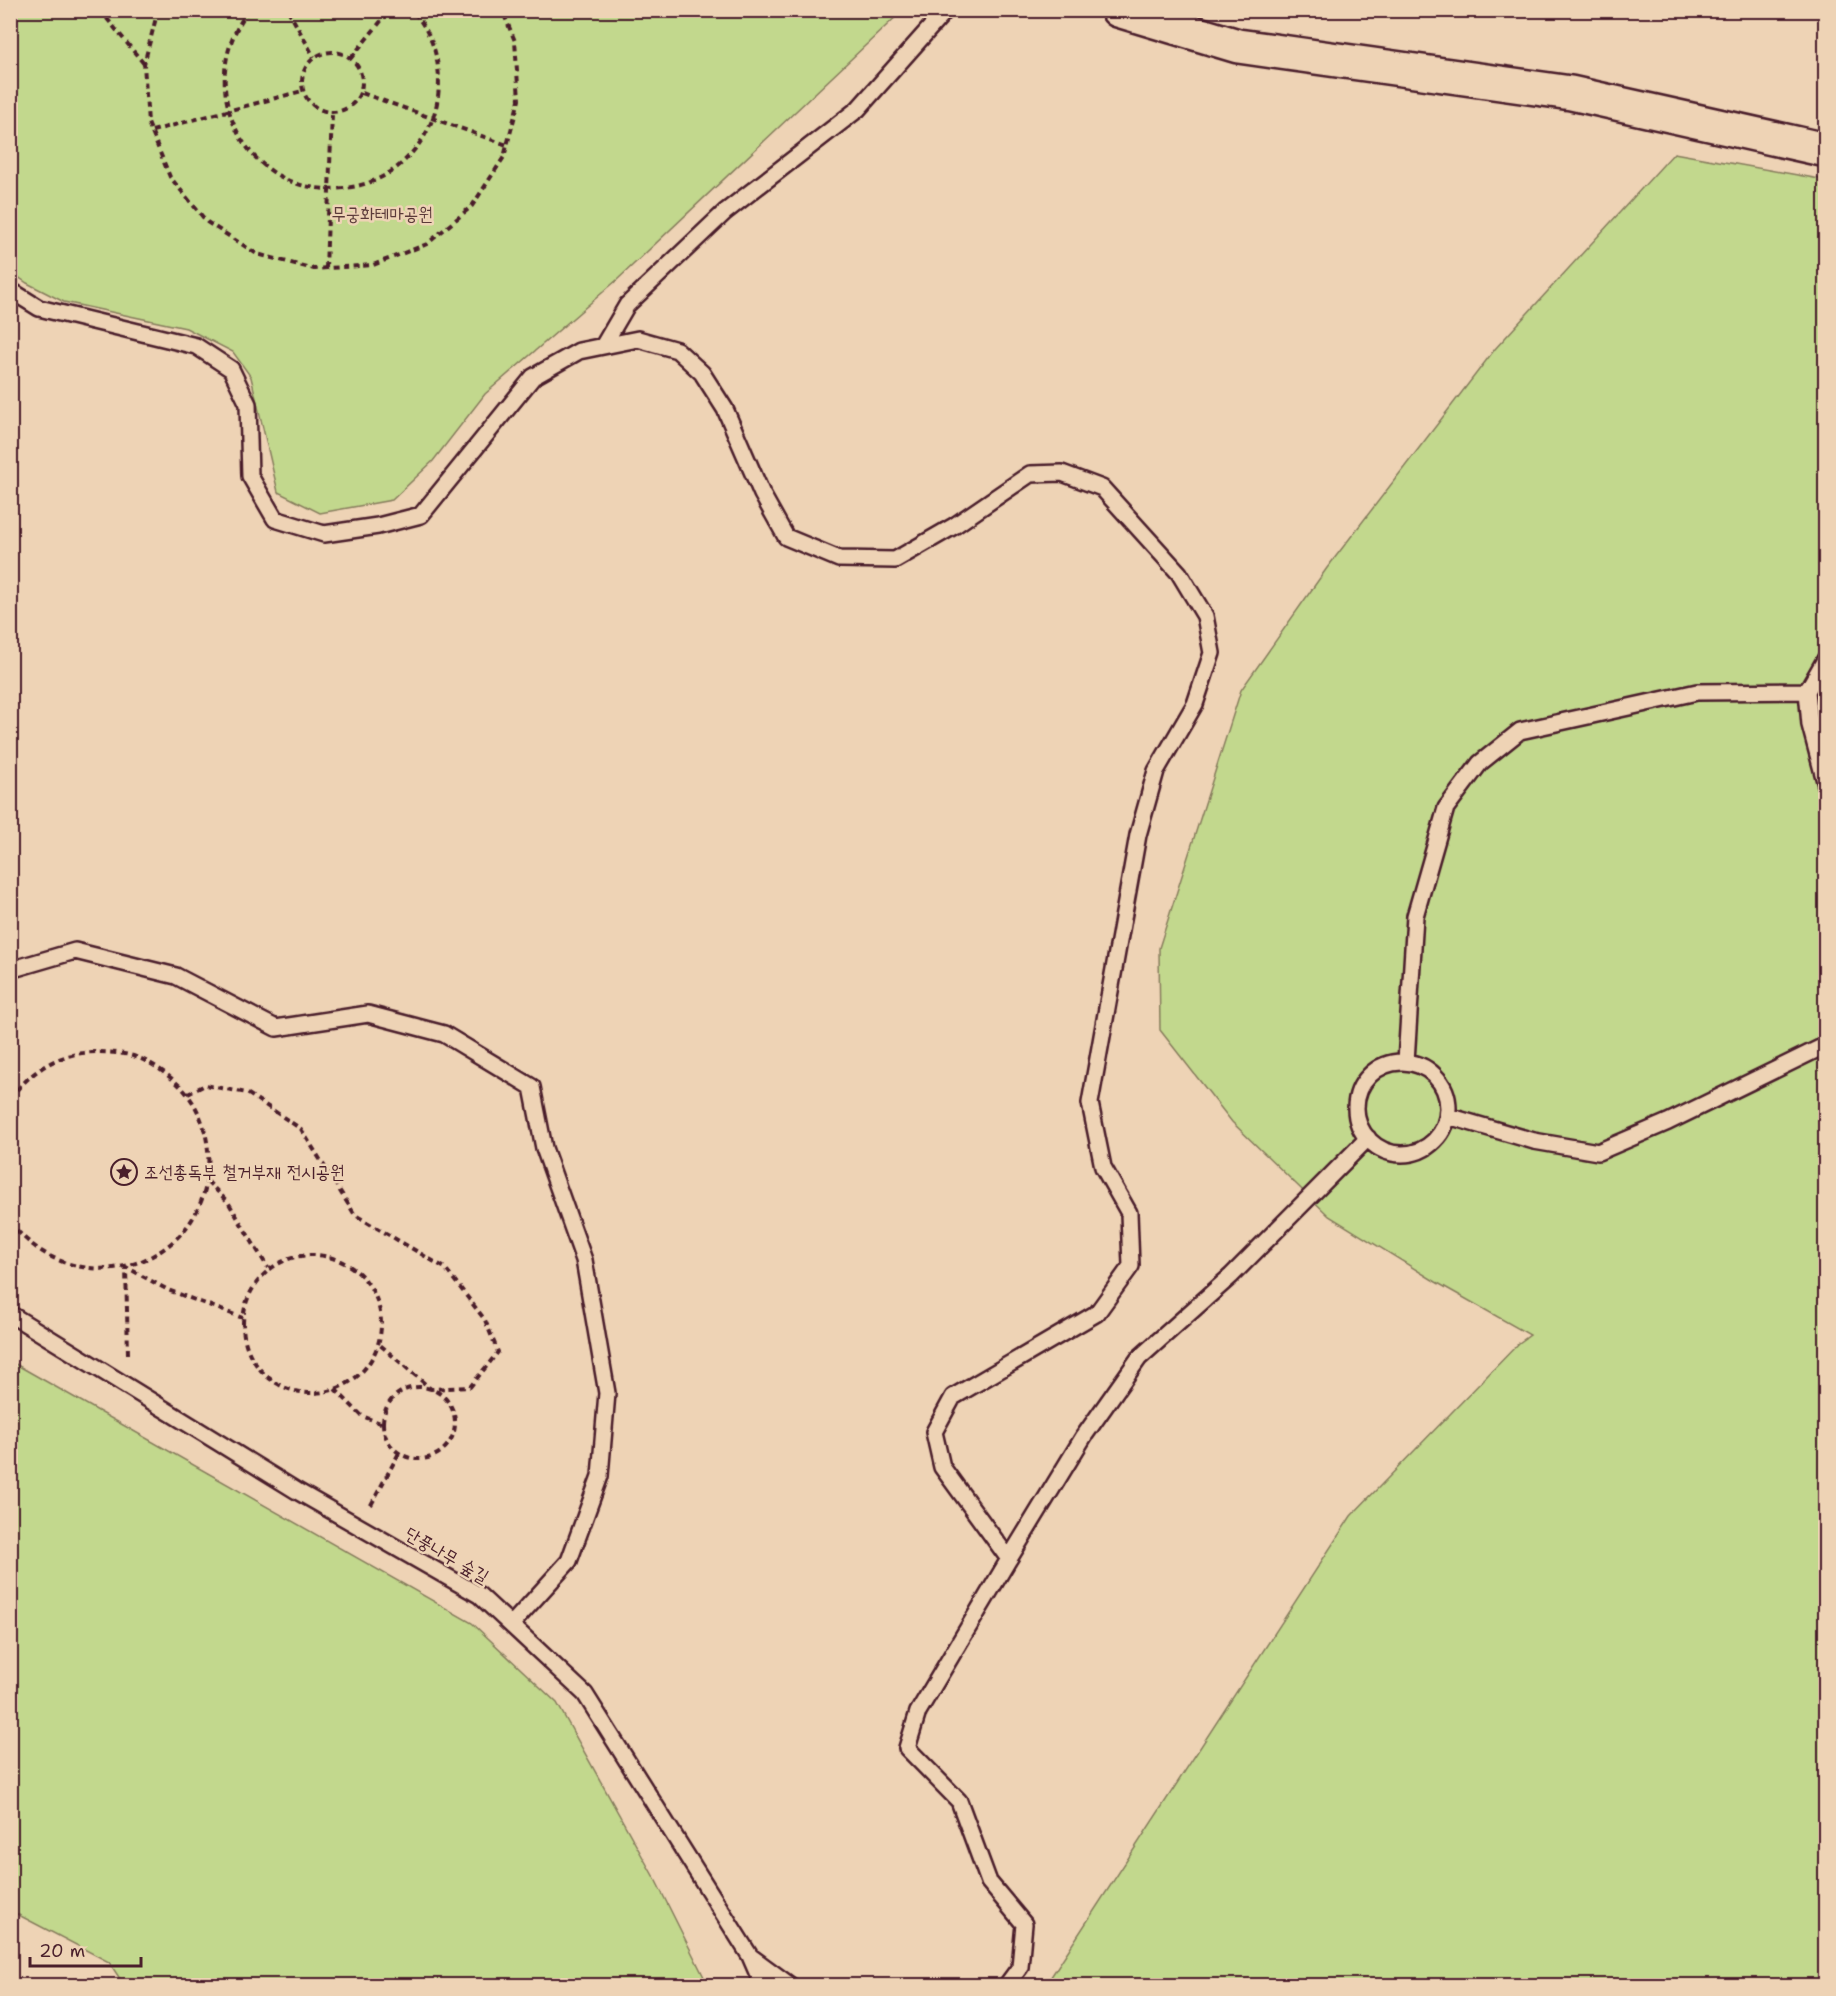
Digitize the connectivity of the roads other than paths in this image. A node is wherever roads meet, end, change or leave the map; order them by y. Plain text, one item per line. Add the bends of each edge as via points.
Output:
1 (946, 10) edge
2 (1118, 10) edge
3 (1826, 150) edge
4 (10, 290) edge
5 (603, 346) junction
6 (1826, 658) edge
7 (1808, 691) junction
8 (1826, 785) edge
9 (10, 970) edge
10 (1826, 1045) edge
11 (1406, 1062) junction
12 (1448, 1116) junction
13 (1368, 1138) junction
14 (10, 1314) edge
15 (1008, 1560) junction
16 (511, 1625) junction
17 (750, 1956) junction
18 (763, 1986) edge
19 (791, 1986) edge
20 (1006, 1986) edge

1 - 5 lane via 858,109 725,212 627,305
2 - 3 street via 1238,46 1571,93
4 - 5 lane via 39,308 196,346 231,369 248,404 250,476 275,519 324,534 421,515 533,377 579,351
5 - 15 lane via 638,339 677,350 702,373 725,409 762,494 786,537 839,559 895,560 954,526 1030,474 1062,474 1102,488 1179,573 1205,616 1212,653 1195,704 1156,771 1138,835 1090,1103 1103,1167 1129,1213 1131,1266 1097,1313 953,1397 934,1432 942,1467
6 - 7 lane
7 - 8 lane via 1810,725
7 - 11 lane via 1697,692 1674,697 1520,731 1480,763 1446,808 1415,916
9 - 16 lane via 75,951 176,976 276,1028 368,1014 444,1034 531,1087 544,1148 584,1260 607,1393 600,1476 569,1561
10 - 12 lane via 1598,1152 1534,1141
11 - 12 lane via 1432,1072 1443,1084
11 - 13 lane via 1386,1064 1361,1085 1356,1116
12 - 13 lane via 1443,1131 1419,1152 1387,1152
13 - 15 lane via 1231,1276 1139,1358 1084,1436
14 - 16 lane, 단풍나무 숲길 via 359,1527 479,1595
15 - 20 lane via 918,1713 907,1748 959,1801 989,1882 1024,1924 1020,1967
16 - 17 lane, 단풍나무 숲길 via 585,1694
17 - 18 lane, 단풍나무 숲길
17 - 19 lane

